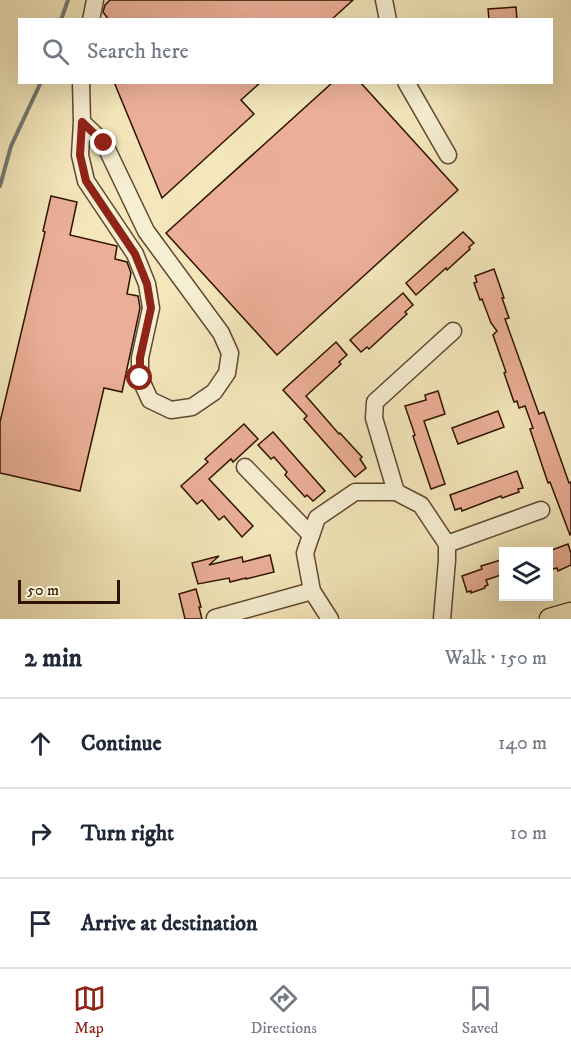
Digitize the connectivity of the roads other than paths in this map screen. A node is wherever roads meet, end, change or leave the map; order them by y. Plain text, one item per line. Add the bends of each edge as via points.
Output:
1 (95, 0) edge
2 (384, 0) edge
3 (90, 18) edge
4 (388, 18) edge
5 (81, 84) edge
6 (407, 84) edge
7 (82, 122) junction
8 (448, 155) dead end
9 (453, 332) dead end
10 (245, 467) dead end
11 (396, 492) junction
12 (541, 510) dead end
13 (311, 535) junction
14 (447, 544) junction
15 (312, 591) junction
16 (571, 613) edge
17 (215, 618) edge
18 (330, 619) edge
19 (442, 619) edge
20 (550, 619) edge

1 - 3 street
2 - 4 street
5 - 7 street
6 - 8 street
7 - 7 street via 80,155 86,181 135,254 147,284 151,308 140,358 140,378 150,400 171,410 192,407 214,392 226,373 230,353 221,333 146,231 104,143
9 - 11 street via 375,402 374,418
10 - 13 street
11 - 13 street via 355,492 317,519
11 - 14 street via 421,505
12 - 14 street
13 - 15 street via 305,553
14 - 19 street
15 - 17 street
15 - 18 street
16 - 20 main road

